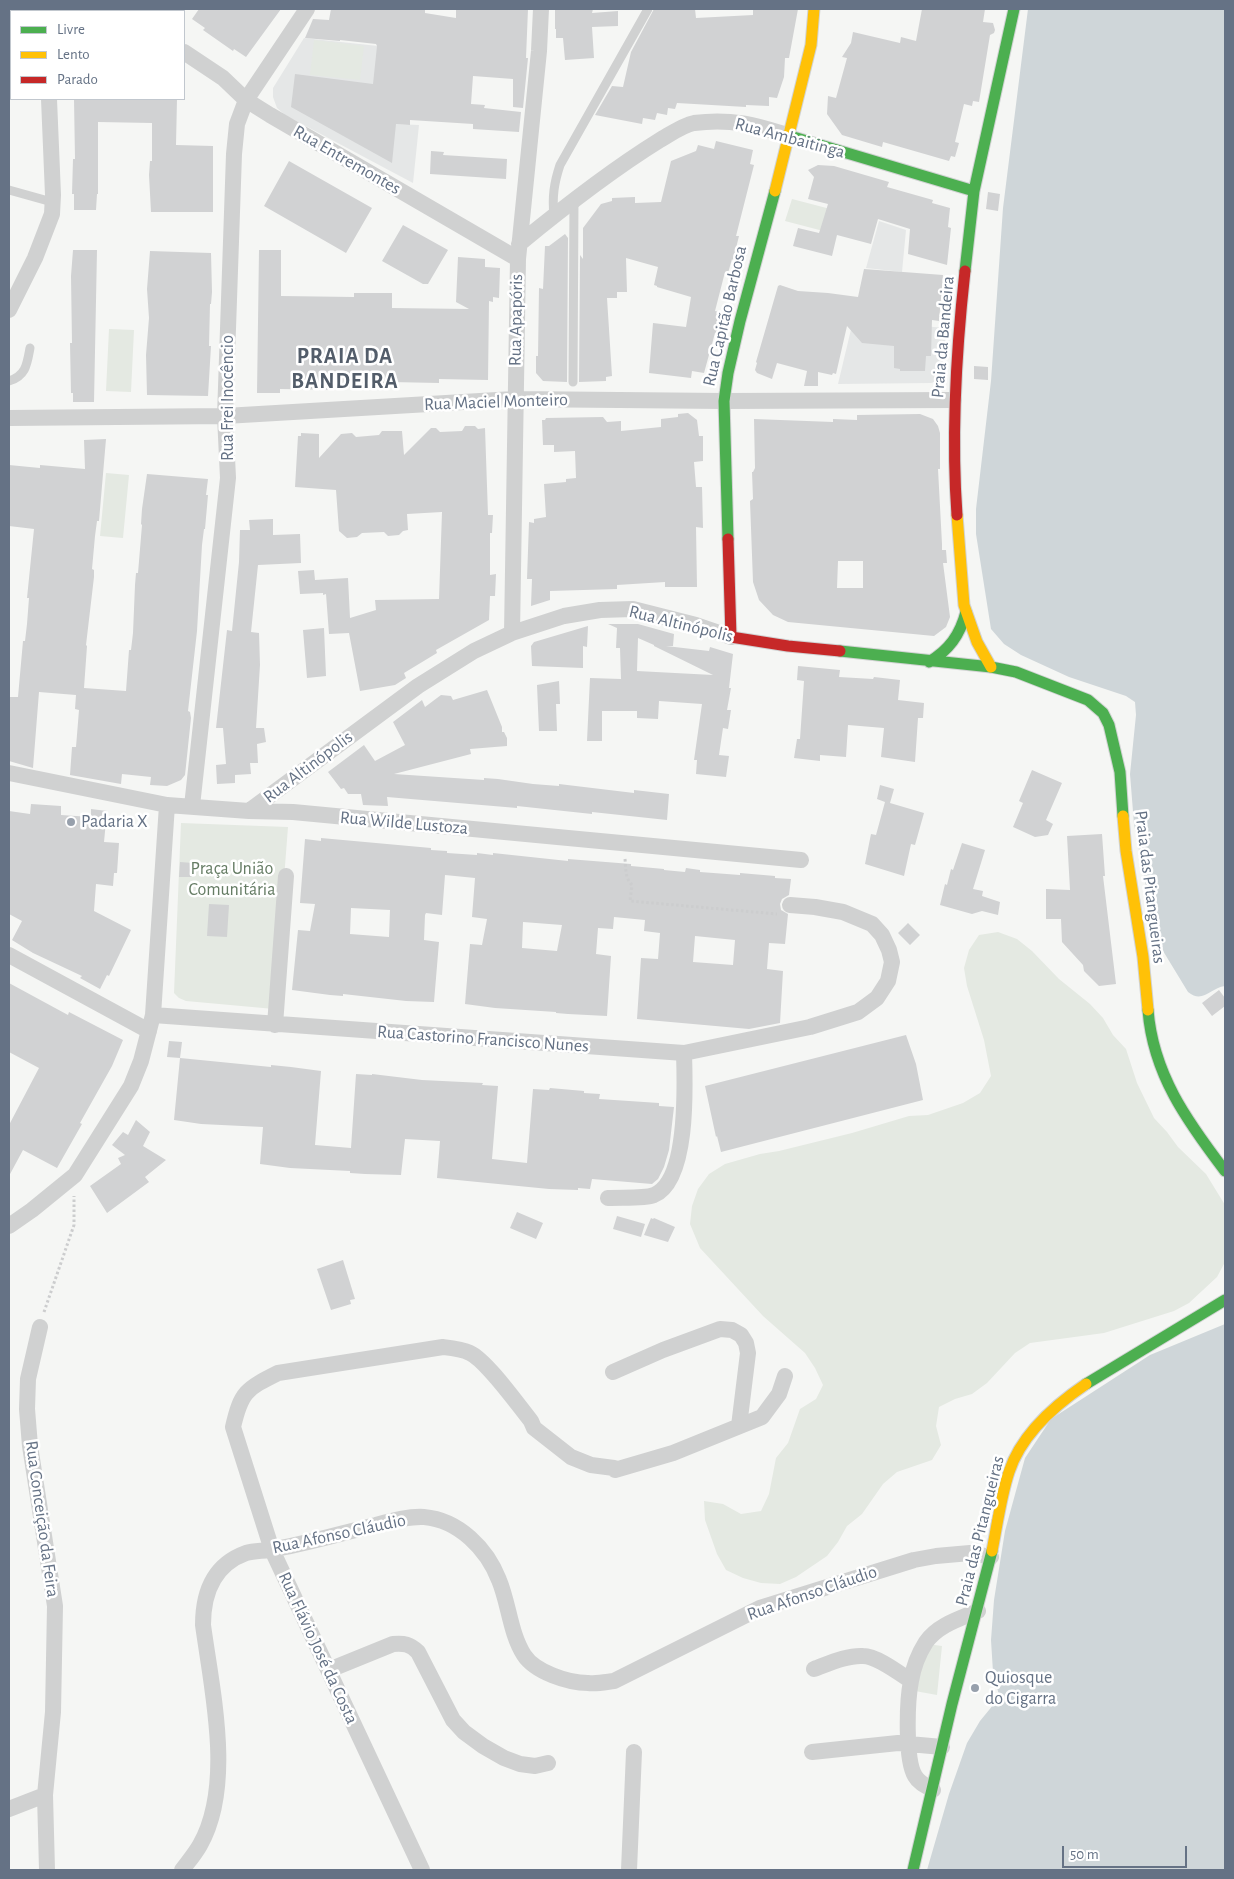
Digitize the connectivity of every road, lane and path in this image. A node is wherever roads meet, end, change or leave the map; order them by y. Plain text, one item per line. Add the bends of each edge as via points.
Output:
1 (307, 9) edge
2 (541, 9) edge
3 (648, 9) edge
4 (814, 9) edge
5 (1014, 9) edge
6 (185, 53) edge
7 (49, 100) edge
8 (246, 100) junction
9 (790, 136) junction
10 (9, 190) edge
11 (974, 191) junction
12 (574, 199) junction
13 (52, 202) junction
14 (554, 216) junction
15 (518, 252) junction
16 (952, 280) dead end
17 (964, 284) junction
18 (9, 310) edge
19 (30, 348) dead end
20 (9, 381) edge
21 (573, 382) dead end
22 (514, 399) junction
23 (954, 400) junction
24 (724, 401) junction
25 (225, 416) junction
26 (9, 418) edge
27 (966, 612) junction
28 (512, 633) junction
29 (731, 637) junction
30 (929, 662) junction
31 (991, 667) junction
32 (9, 773) edge
33 (168, 805) junction
34 (192, 806) junction
35 (249, 811) junction
36 (625, 844) junction
37 (802, 860) dead end
38 (286, 876) dead end
39 (790, 905) joint
40 (9, 955) edge
41 (153, 1015) junction
42 (275, 1024) junction
43 (149, 1031) junction
44 (684, 1053) junction
45 (1225, 1171) edge
46 (74, 1175) junction
47 (608, 1198) dead end
48 (9, 1226) edge
49 (1225, 1300) edge
50 (40, 1327) joint
51 (613, 1372) dead end
52 (784, 1376) dead end
53 (739, 1426) junction
54 (272, 1550) junction
55 (991, 1558) junction
56 (978, 1611) junction
57 (814, 1669) dead end
58 (329, 1670) junction
59 (911, 1681) junction
60 (908, 1744) junction
61 (942, 1747) junction
62 (634, 1752) dead end
63 (812, 1752) dead end
64 (548, 1763) dead end
65 (933, 1790) junction
66 (45, 1794) junction
67 (9, 1809) edge
68 (47, 1870) edge
69 (182, 1870) edge
70 (422, 1870) edge
71 (629, 1870) edge
72 (913, 1870) edge

1 - 8 street, Rua Frei Inocêncio
2 - 15 street, Rua Apapóris
3 - 14 lane via 560,165 554,183
4 - 9 main road, Rua Capitão Barbosa via 811,45
5 - 11 main road, Praia da Bandeira
6 - 8 street, Rua Entremontes via 223,78
7 - 13 street
8 - 15 street, Rua Entremontes
8 - 25 street, Rua Frei Inocêncio via 237,124 234,154
9 - 11 main road, Rua Ambaitinga
9 - 12 street, Rua Ambaitinga via 750,123 691,123 638,154
9 - 24 main road, Rua Capitão Barbosa via 740,321
10 - 13 lane
11 - 17 main road, Praia da Bandeira
12 - 14 street, Rua Ambaitinga
12 - 21 lane
13 - 18 street via 52,214 35,258
14 - 15 street, Rua Ambaitinga
15 - 22 street, Rua Apapóris
16 - 17 lane
17 - 23 main road, Praia da Bandeira
19 - 20 lane via 22,375
22 - 24 street, Rua Maciel Monteiro
22 - 25 street, Rua Maciel Monteiro
22 - 28 street, Rua Apapóris
23 - 24 street, Rua Maciel Monteiro
23 - 27 main road, Praia da Bandeira via 955,485
24 - 29 main road, Rua Capitão Barbosa
25 - 26 street, Rua Maciel Monteiro
25 - 34 street, Rua Frei Inocêncio via 228,478
27 - 30 main road via 953,644
27 - 31 main road, Praia da Bandeira
28 - 29 street, Rua Altinópolis via 564,616 633,609
28 - 35 street, Rua Altinópolis via 474,651 418,686
29 - 30 main road, Rua Altinópolis
30 - 31 main road, Rua Altinópolis
31 - 45 main road, Praia das Pitangueiras via 1016,672 1067,691 1088,700 1103,712 1120,772 1126,851 1143,957 1149,1026 1158,1062 1184,1113
32 - 33 street, Rua Wilde Lustoza
33 - 34 street, Rua Wilde Lustoza
33 - 41 street
34 - 35 street, Rua Wilde Lustoza
35 - 36 street, Rua Wilde Lustoza via 293,812
36 - 37 street, Rua Wilde Lustoza
36 - 39 path via 626,872 632,885 630,901 781,914
38 - 42 street
39 - 44 street, Rua Castorino Francisco Nunes via 843,912 872,924 882,935 892,962 888,981 877,998 858,1012 810,1026
40 - 43 street
41 - 42 street, Rua Castorino Francisco Nunes
41 - 43 street
42 - 44 street, Rua Castorino Francisco Nunes
43 - 46 street via 131,1086
44 - 47 street via 683,1137 672,1178 653,1196
46 - 48 street
46 - 50 path via 74,1225
49 - 55 main road, Praia das Pitangueiras via 1090,1380 1053,1410 1026,1439 1009,1472
50 - 66 street, Rua Conceição da Feira via 28,1379 27,1409 55,1606 53,1712
51 - 53 street via 720,1329 732,1330 741,1335 748,1353
52 - 53 street, Rua Flávio José da Costa via 779,1394 762,1417
53 - 54 street, Rua Flávio José da Costa via 673,1453 615,1470 571,1457 534,1428 483,1362 456,1349 443,1347 278,1373 244,1394 233,1427
54 - 55 street, Rua Afonso Cláudio via 396,1520 424,1517 453,1526 480,1547 499,1579 513,1630 525,1656 542,1671 589,1684 614,1681 760,1608 914,1560 970,1553
54 - 58 street, Rua Flávio José da Costa
54 - 69 street, Rua Afonso Cláudio via 247,1553 225,1565 206,1593 203,1625 218,1742 218,1779 214,1810 200,1845
55 - 56 main road, Praia das Pitangueiras
56 - 59 street via 940,1627 926,1642
56 - 61 main road, Praia das Pitangueiras
57 - 59 street via 864,1655
58 - 64 street via 393,1644 410,1645 418,1652 453,1720 464,1732 482,1746 520,1764 535,1766
58 - 70 street, Rua Flávio José da Costa
59 - 60 street
60 - 61 street
60 - 63 street
60 - 65 street via 909,1762 915,1777
61 - 65 main road, Praia das Pitangueiras
62 - 71 street
65 - 72 main road, Praia das Pitangueiras
66 - 67 street
66 - 68 street, Rua Conceição da Feira

